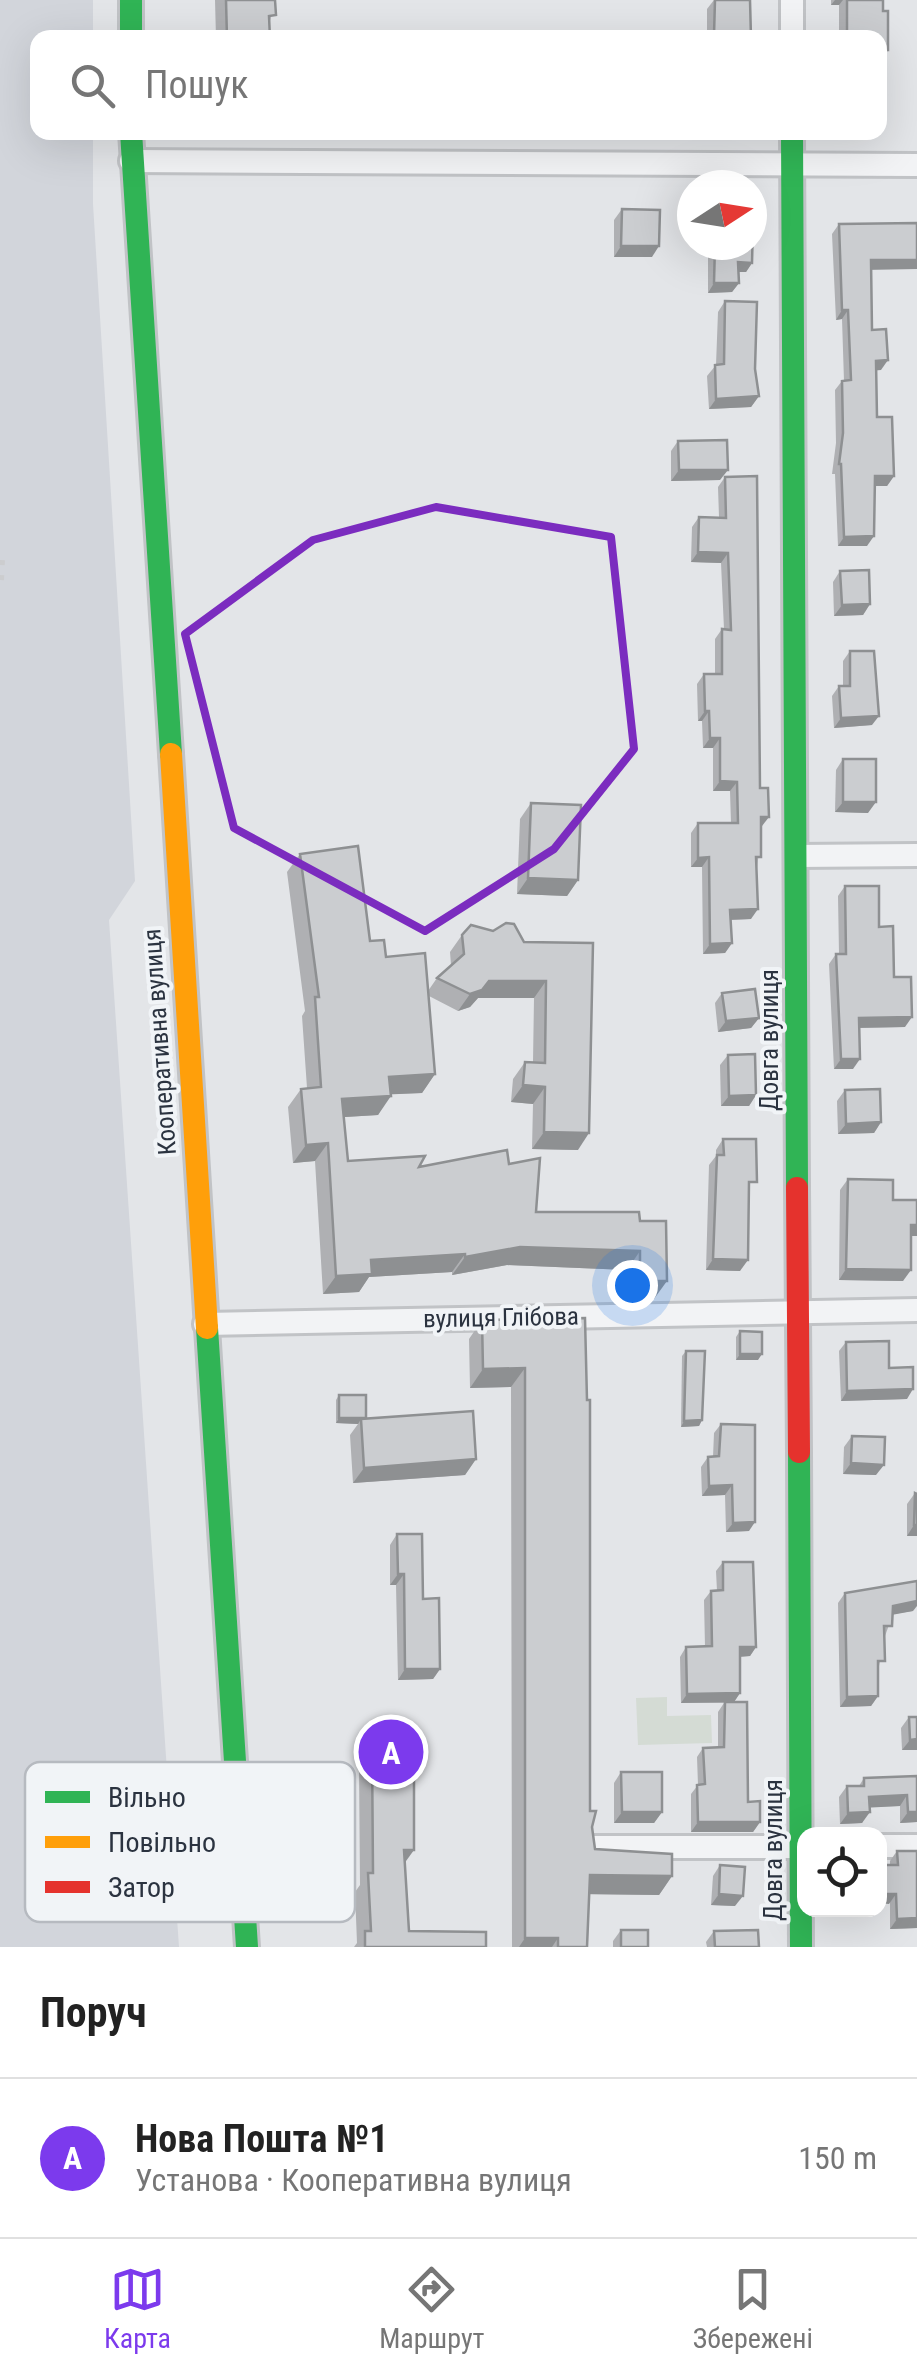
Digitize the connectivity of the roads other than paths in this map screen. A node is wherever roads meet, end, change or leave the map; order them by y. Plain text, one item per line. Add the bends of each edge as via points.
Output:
1 (131, 0) edge
2 (792, 0) edge
3 (131, 30) edge
4 (792, 30) edge
5 (131, 140) edge
6 (792, 140) edge
7 (132, 161) junction
8 (792, 165) junction
9 (917, 165) edge
10 (917, 855) edge
11 (796, 856) junction
12 (798, 1310) junction
13 (917, 1310) edge
14 (205, 1324) junction
15 (235, 1762) edge
16 (803, 1827) edge
17 (887, 1846) edge
18 (917, 1846) edge
19 (594, 1847) edge
20 (797, 1847) edge
21 (802, 1917) edge
22 (245, 1922) edge
23 (247, 1947) edge
24 (801, 1947) edge

1 - 3 street
2 - 4 street
5 - 7 street, Кооперативна вулиця
6 - 8 street, Довга вулиця
7 - 8 street
7 - 14 street, Кооперативна вулиця
8 - 9 street
8 - 11 street, Довга вулиця
10 - 11 street
11 - 12 street, Довга вулиця
12 - 13 street, вулиця Глібова
12 - 14 street, вулиця Глібова
12 - 16 street, Довга вулиця
14 - 15 street, Кооперативна вулиця
17 - 18 street
19 - 20 street
21 - 24 street, Довга вулиця
22 - 23 street, Кооперативна вулиця

